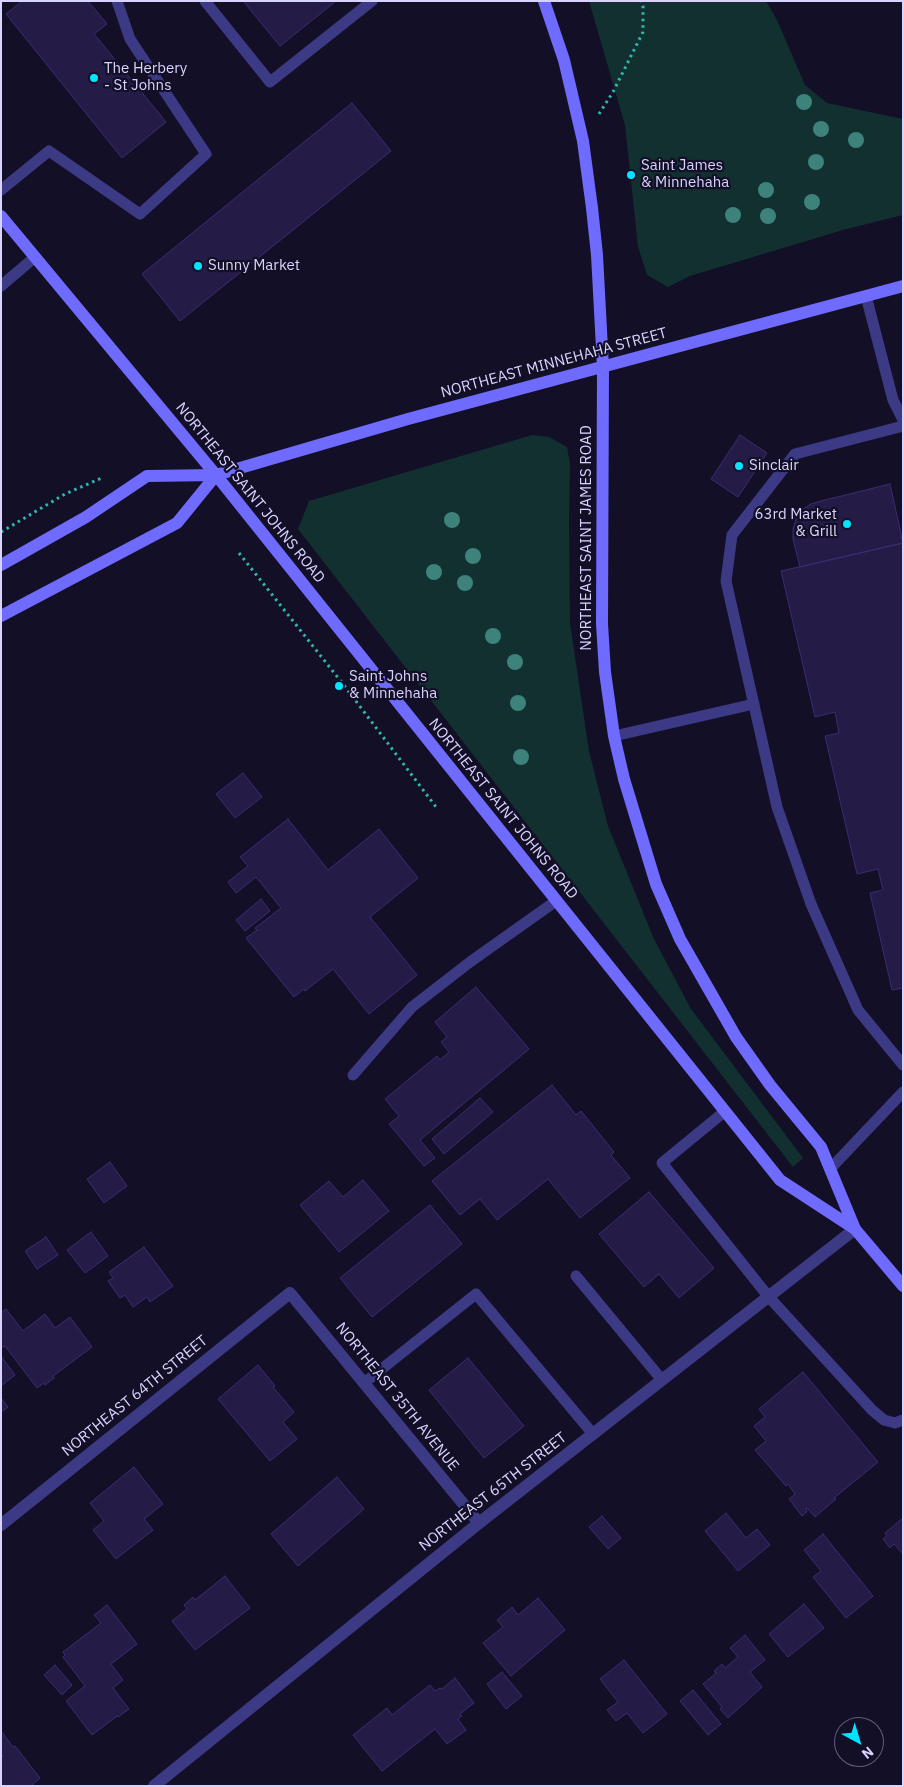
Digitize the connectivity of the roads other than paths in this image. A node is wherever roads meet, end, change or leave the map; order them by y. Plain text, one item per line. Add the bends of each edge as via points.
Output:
1 (117, 1) edge
2 (205, 1) edge
3 (372, 1) edge
4 (544, 1) edge
5 (1, 190) edge
6 (1, 216) edge
7 (35, 257) junction
8 (1, 286) edge
9 (903, 286) edge
10 (866, 296) junction
11 (603, 367) junction
12 (903, 420) edge
13 (903, 426) edge
14 (216, 475) junction
15 (1, 565) edge
16 (1, 616) edge
17 (754, 704) junction
18 (614, 736) junction
19 (556, 901) junction
20 (903, 1066) edge
21 (353, 1075) dead end
22 (901, 1099) edge
23 (724, 1112) junction
24 (830, 1168) junction
25 (855, 1229) junction
26 (576, 1276) dead end
27 (903, 1286) edge
28 (290, 1293) joint
29 (768, 1296) junction
30 (662, 1380) junction
31 (364, 1384) junction
32 (903, 1420) edge
33 (592, 1434) junction
34 (479, 1523) junction
35 (1, 1525) edge
36 (154, 1786) edge

1 - 5 lane via 130,39 206,154 140,214 49,151
2 - 3 lane via 270,82
4 - 11 main road, NORTHEAST SAINT JAMES ROAD via 564,60 583,141 597,255
6 - 7 main road, NORTHEAST SAINT JOHNS ROAD
7 - 8 lane
7 - 14 main road, NORTHEAST SAINT JOHNS ROAD
9 - 10 main road, NORTHEAST MINNEHAHA STREET
10 - 11 main road, NORTHEAST MINNEHAHA STREET
10 - 12 lane via 893,400
11 - 14 main road, NORTHEAST MINNEHAHA STREET
11 - 18 main road, NORTHEAST SAINT JAMES ROAD via 602,624
13 - 17 lane via 795,454 732,535 726,581
14 - 15 main road, NORTHEAST MINNEHAHA STREET via 147,476 86,517
14 - 16 main road via 177,523
14 - 19 main road, NORTHEAST SAINT JOHNS ROAD
17 - 18 lane
17 - 20 lane via 777,807 811,904 858,1010
18 - 24 main road, NORTHEAST SAINT JAMES ROAD via 642,841 680,939 736,1037 821,1147
19 - 21 lane via 412,1008
19 - 23 main road, NORTHEAST SAINT JOHNS ROAD
22 - 24 lane
23 - 25 main road, NORTHEAST SAINT JOHNS ROAD via 780,1180
23 - 29 lane via 662,1163
24 - 25 main road, NORTHEAST SAINT JAMES ROAD
25 - 27 main road, NORTHEAST SAINT JOHNS ROAD
25 - 29 street, NORTHEAST 65TH STREET
26 - 30 lane
28 - 31 street, NORTHEAST 35TH AVENUE
28 - 35 street, NORTHEAST 64TH STREET
29 - 30 street, NORTHEAST 65TH STREET
29 - 32 lane via 872,1410 884,1420 895,1423
30 - 33 street, NORTHEAST 65TH STREET
31 - 33 lane via 476,1294
31 - 34 street, NORTHEAST 35TH AVENUE
33 - 34 street, NORTHEAST 65TH STREET
34 - 36 street, NORTHEAST 65TH STREET

